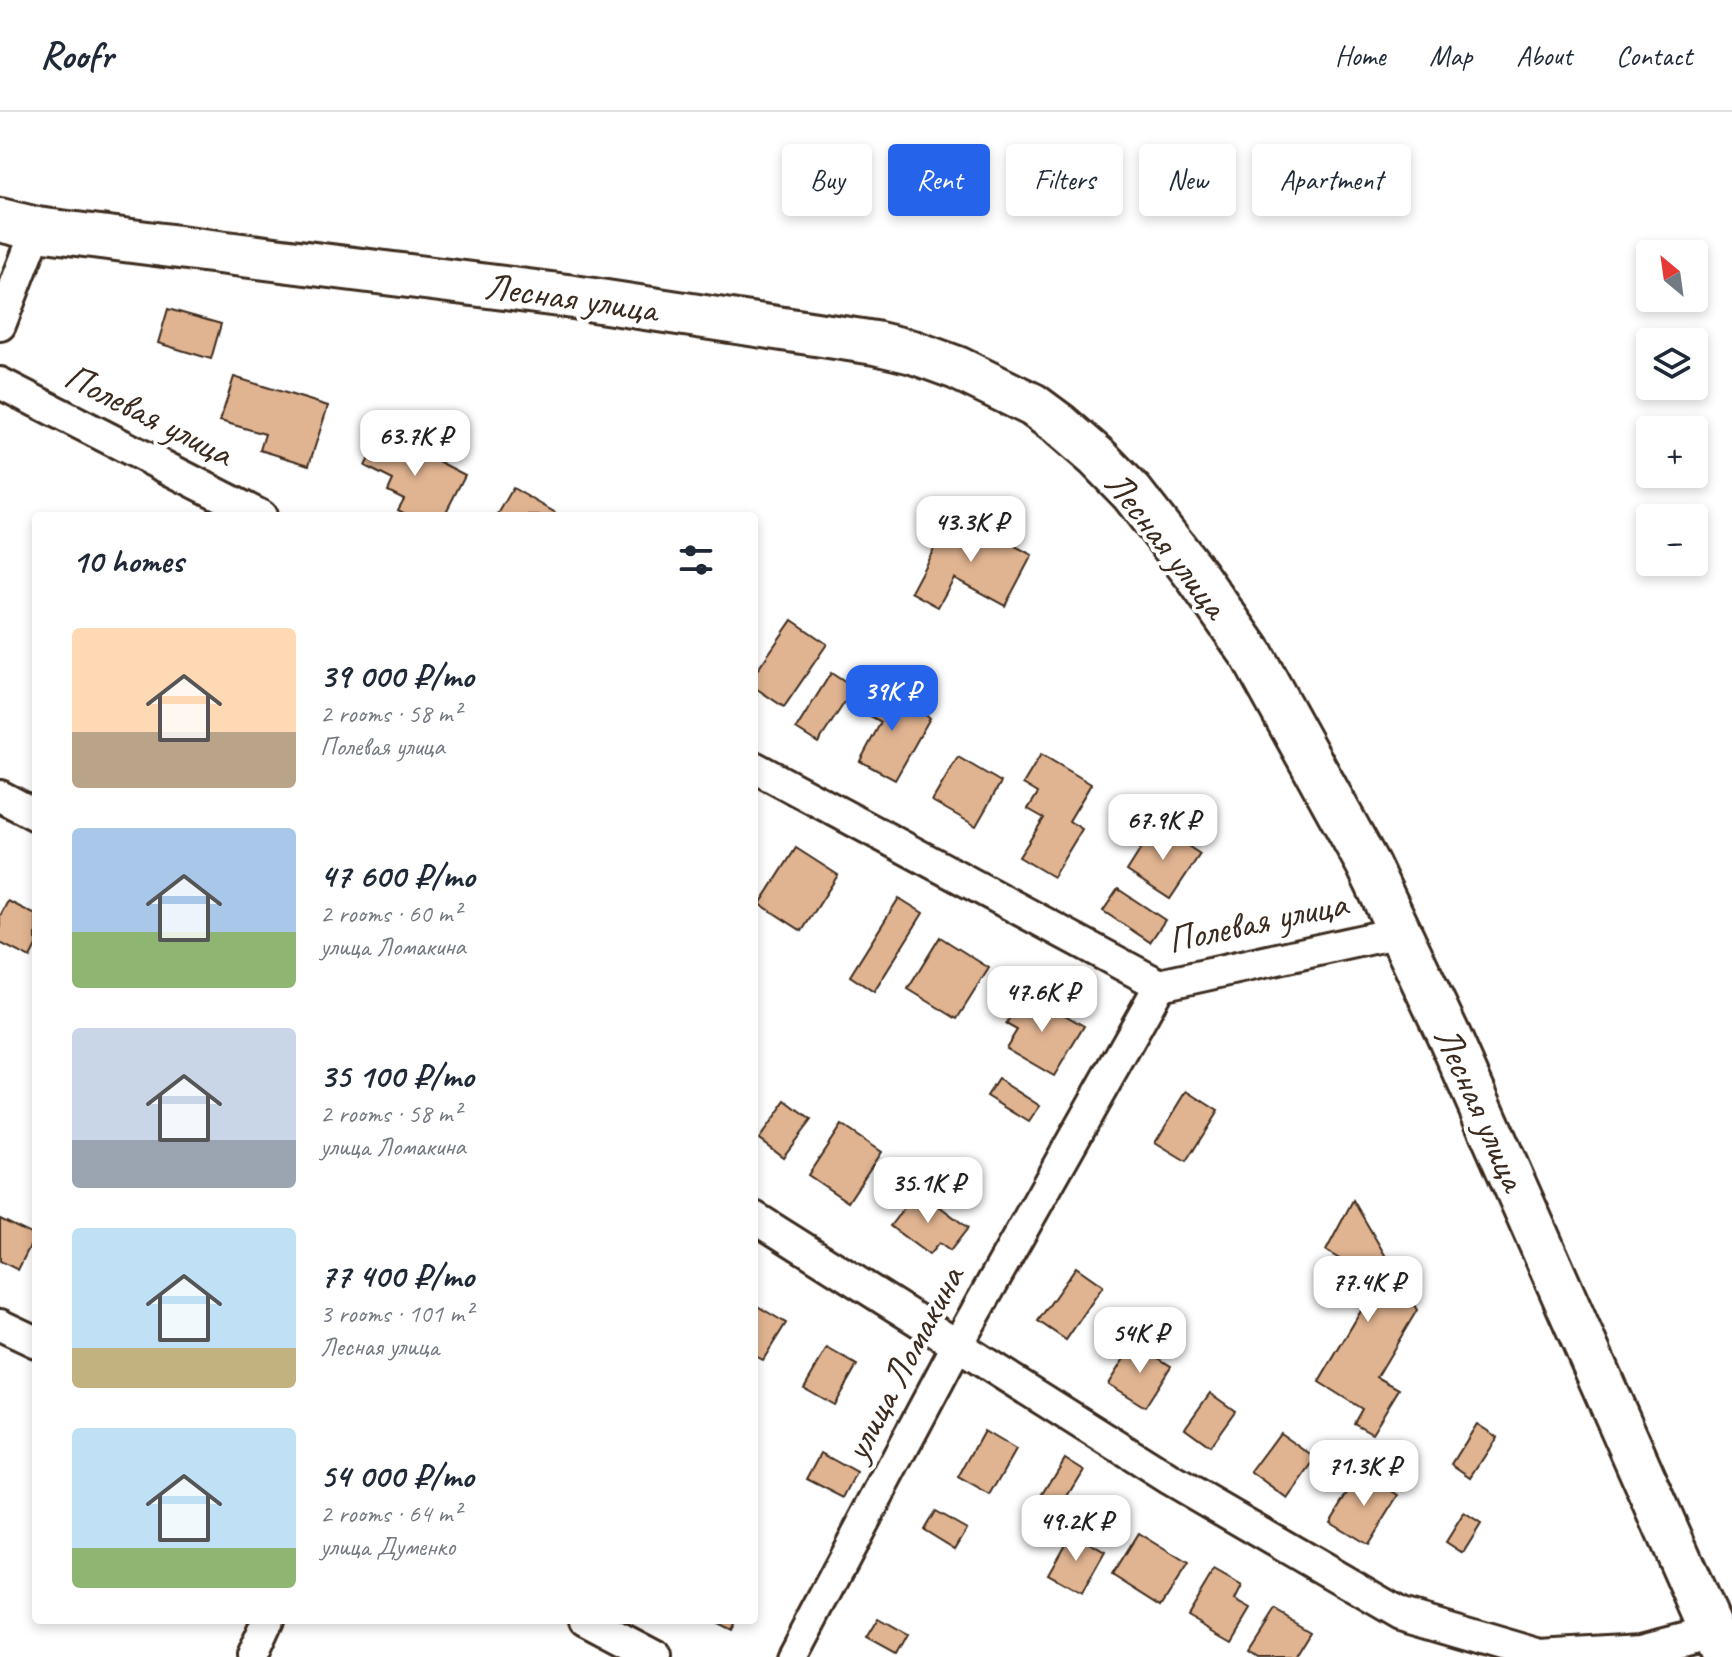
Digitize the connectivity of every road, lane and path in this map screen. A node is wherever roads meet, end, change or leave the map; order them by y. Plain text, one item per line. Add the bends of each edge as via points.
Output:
1 (18, 225) edge
2 (0, 325) edge
3 (0, 383) edge
4 (253, 512) edge
5 (758, 769) edge
6 (0, 796) edge
7 (32, 813) edge
8 (1400, 932) junction
9 (1160, 985) junction
10 (758, 1219) edge
11 (0, 1325) edge
12 (32, 1340) edge
13 (958, 1344) junction
14 (266, 1624) edge
15 (594, 1624) edge
16 (1717, 1644) edge
17 (251, 1657) edge
18 (656, 1657) edge
19 (792, 1657) edge

1 - 2 street
1 - 8 street, Лесная улица via 810,331 913,352 1033,405 1132,493 1252,655
3 - 4 street, Полевая улица
5 - 9 street, Полевая улица
6 - 7 street
8 - 9 street, Полевая улица
8 - 16 street, Лесная улица
9 - 13 street, улица Ломакина
10 - 13 street
11 - 12 street
13 - 16 street via 1169,1479 1401,1614 1541,1655
13 - 19 street, улица Ломакина
14 - 17 street
15 - 18 street

